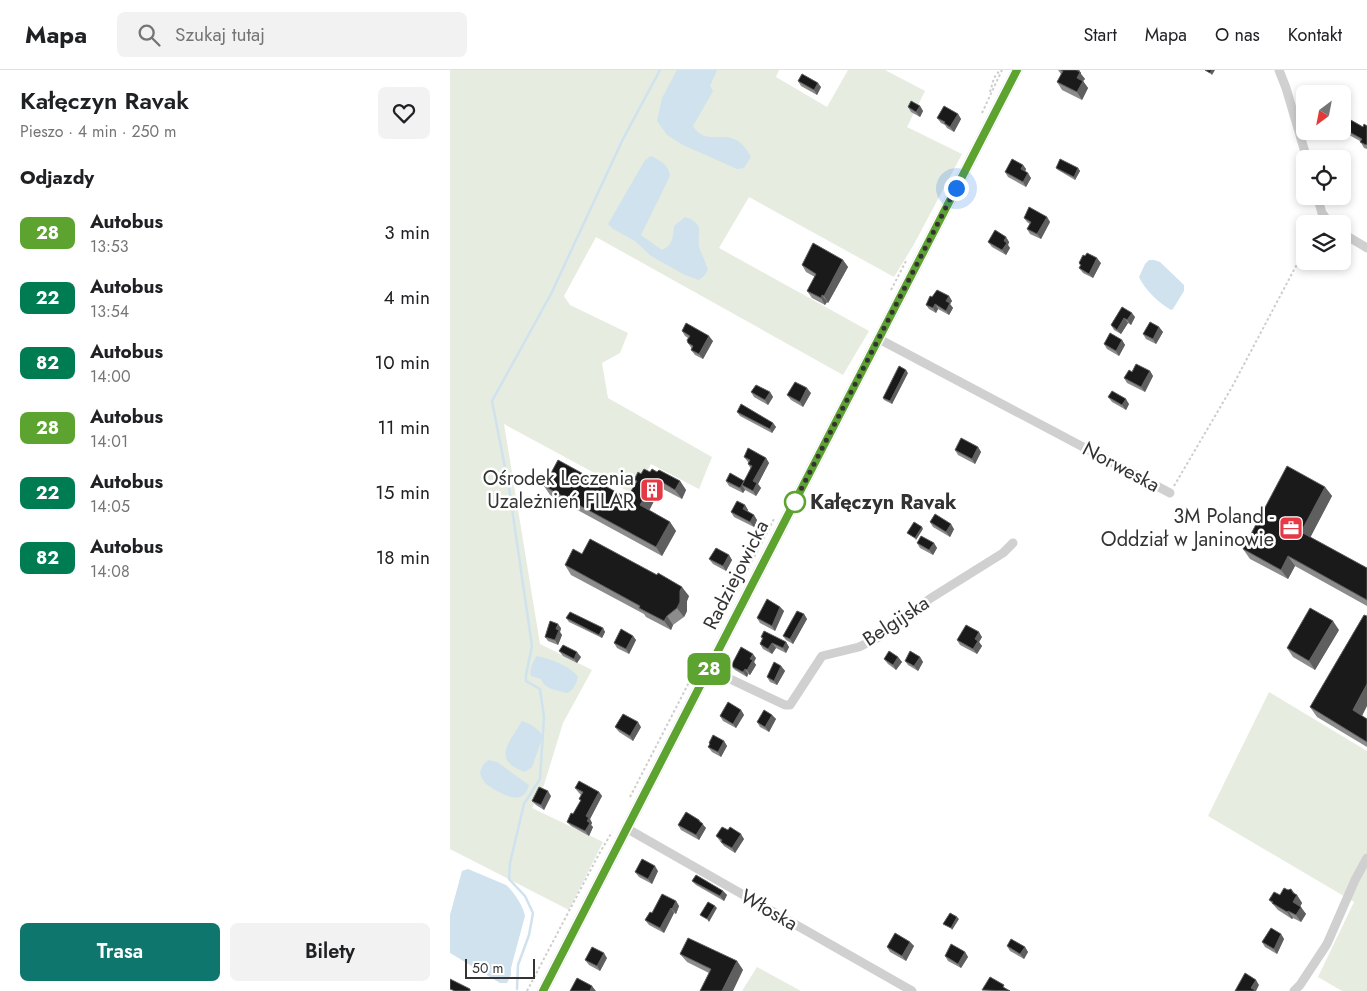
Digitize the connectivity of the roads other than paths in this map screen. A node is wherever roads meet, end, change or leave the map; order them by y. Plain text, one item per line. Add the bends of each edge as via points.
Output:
1 (1017, 70) edge
2 (1279, 70) edge
3 (1303, 150) edge
4 (1351, 239) edge
5 (1367, 248) edge
6 (879, 338) junction
7 (1170, 493) road end
8 (1013, 543) dead end
9 (709, 669) junction
10 (626, 828) junction
11 (1367, 858) edge
12 (543, 991) edge
13 (912, 991) edge
14 (1294, 991) edge

1 - 6 main road, Radziejowicka
2 - 3 street
4 - 5 street
6 - 7 street, Norweska
6 - 9 main road, Radziejowicka
8 - 9 street, Belgijska via 879,637 859,647 822,656 790,705
9 - 10 main road, Radziejowicka
10 - 12 main road, Radziejowicka
10 - 13 street, Włoska
11 - 14 street via 1327,944

